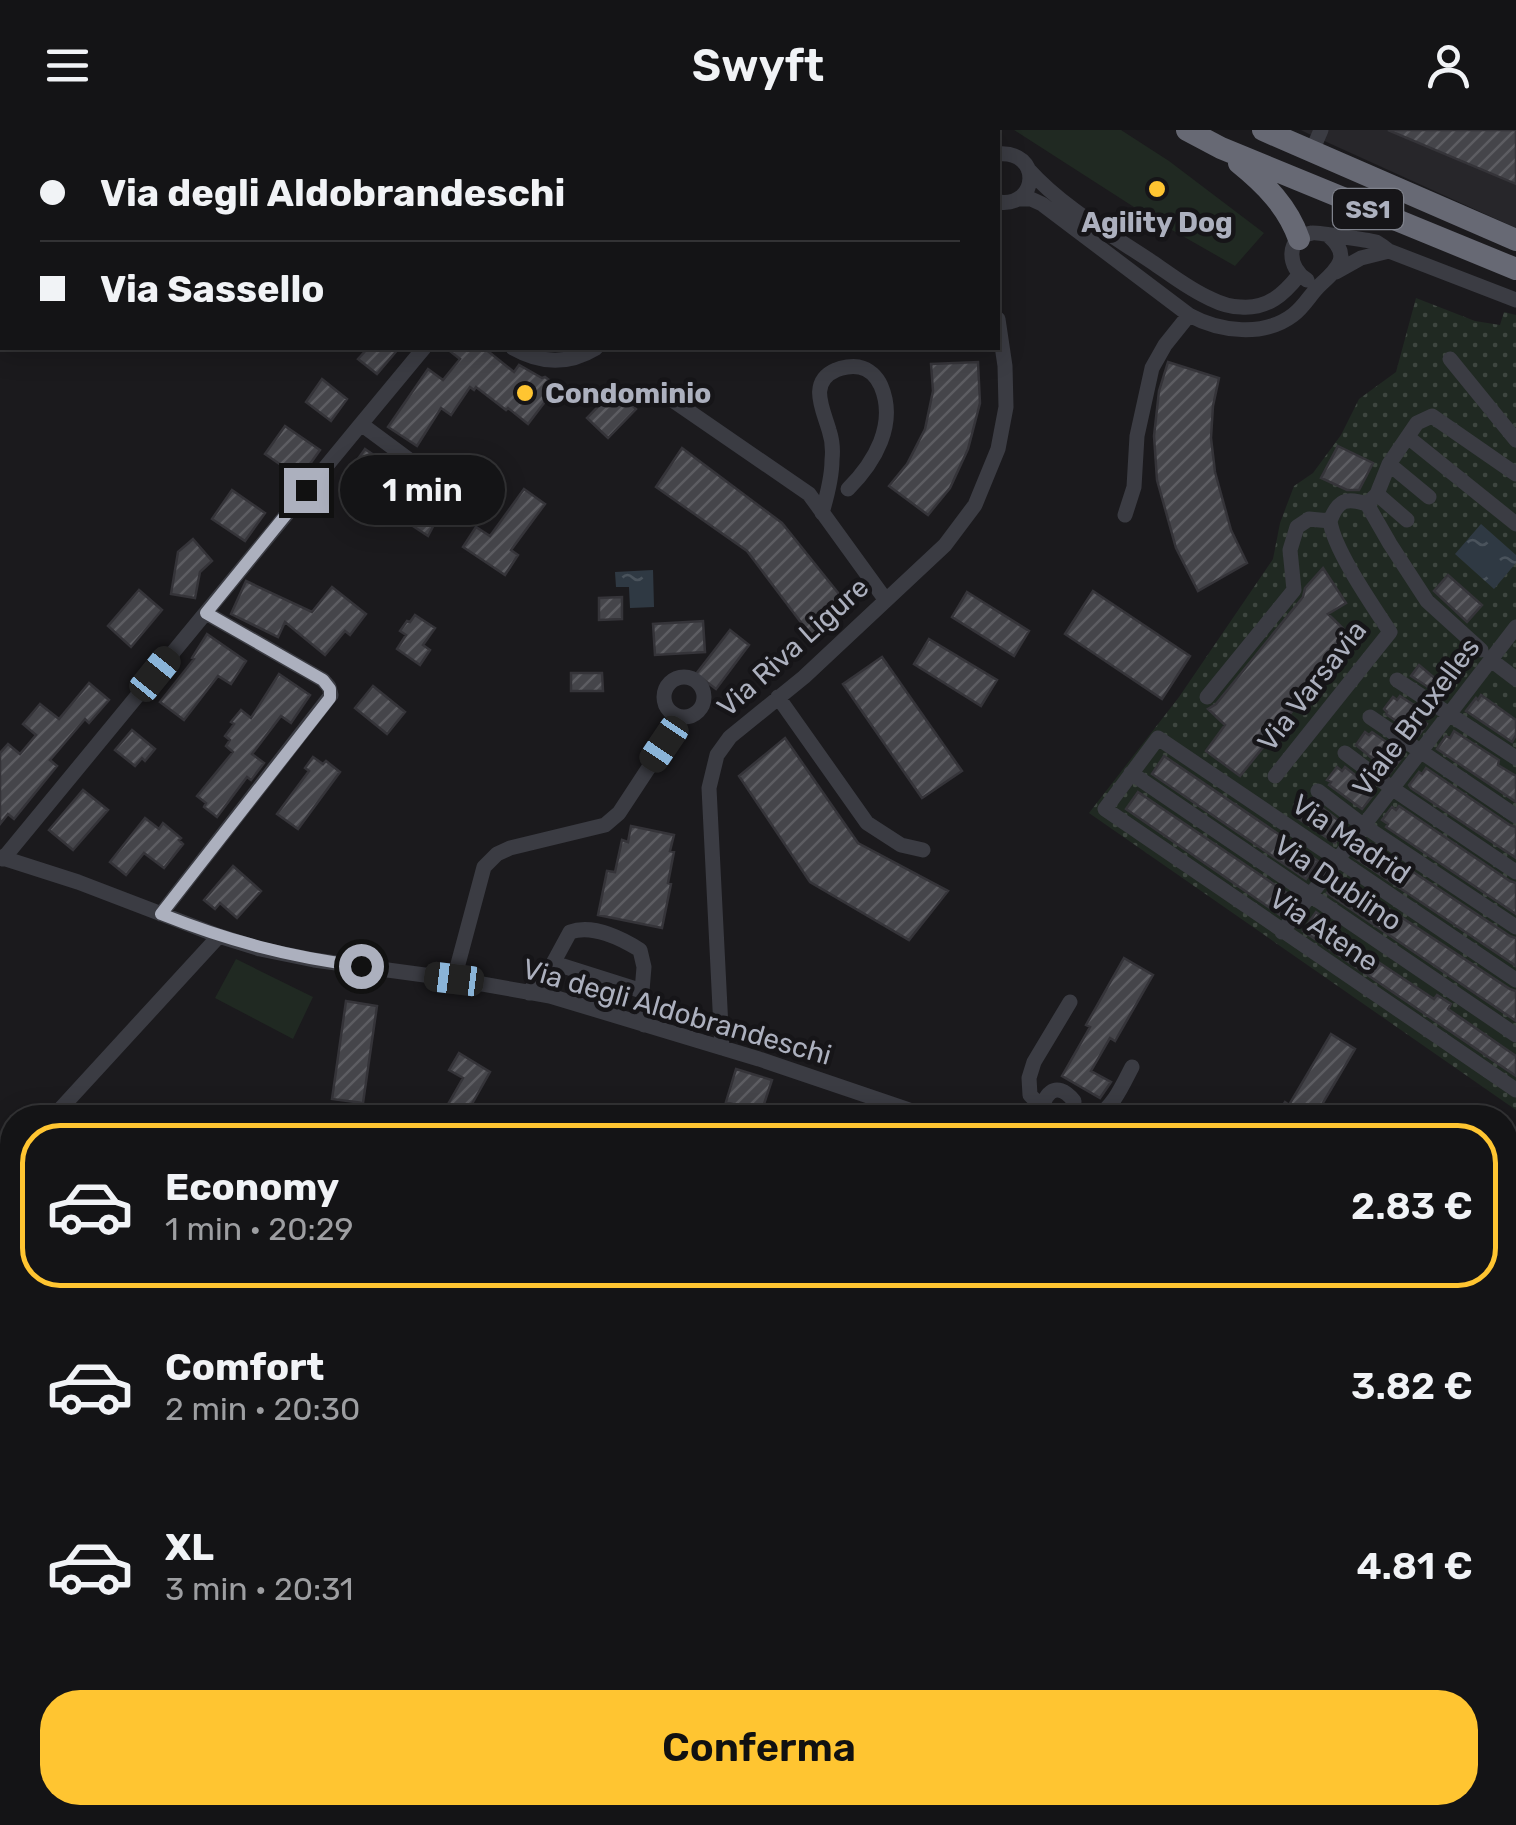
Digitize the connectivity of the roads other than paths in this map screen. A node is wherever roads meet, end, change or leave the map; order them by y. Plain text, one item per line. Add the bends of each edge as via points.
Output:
1 (1187, 130) edge
2 (1263, 130) edge
3 (1316, 140) edge
4 (1221, 148) junction
5 (1001, 151) edge
6 (1028, 169) junction
7 (1020, 198) junction
8 (1000, 202) edge
9 (1329, 236) junction
10 (1300, 239) junction
11 (1516, 240) edge
12 (1389, 251) junction
13 (1516, 269) edge
14 (1299, 275) junction
15 (1333, 275) junction
16 (1516, 300) edge
17 (1190, 315) junction
18 (1000, 331) edge
19 (422, 350) edge
20 (517, 350) edge
21 (592, 350) edge
22 (1450, 359) dead end
23 (668, 397) dead end
24 (361, 424) junction
25 (1408, 438) junction
26 (1516, 440) edge
27 (1390, 464) junction
28 (1516, 474) edge
29 (848, 489) dead end
30 (1430, 497) dead end
31 (462, 498) dead end
32 (1372, 499) junction
33 (822, 513) junction
34 (1125, 515) dead end
35 (1406, 520) dead end
36 (1330, 522) junction
37 (1516, 524) edge
38 (885, 599) junction
39 (206, 613) junction
40 (1516, 627) edge
41 (1486, 655) junction
42 (1516, 679) edge
43 (1397, 680) dead end
44 (778, 697) junction
45 (1207, 698) dead end
46 (1450, 714) junction
47 (1370, 717) dead end
48 (682, 718) dead end
49 (1421, 752) junction
50 (1344, 753) dead end
51 (1516, 758) edge
52 (1131, 773) junction
53 (1275, 776) dead end
54 (1393, 789) junction
55 (1318, 790) dead end
56 (1516, 816) edge
57 (1364, 826) junction
58 (923, 850) dead end
59 (2, 858) edge
60 (1338, 861) junction
61 (1516, 872) edge
62 (1311, 896) junction
63 (161, 914) junction
64 (1516, 927) edge
65 (1282, 932) junction
66 (218, 936) junction
67 (551, 966) junction
68 (454, 979) junction
69 (1516, 980) edge
70 (642, 990) junction
71 (529, 993) junction
72 (1070, 1002) dead end
73 (644, 1025) junction
74 (1516, 1035) edge
75 (722, 1048) junction
76 (1132, 1066) dead end
77 (1516, 1090) edge
78 (64, 1105) edge
79 (894, 1105) edge
80 (1036, 1105) edge
81 (1043, 1105) edge
82 (1074, 1105) edge
83 (1110, 1105) edge

1 - 4 highway, SS1
2 - 3 highway, SS1
3 - 11 highway, SS1
4 - 10 highway via 1275,197
4 - 13 highway, SS1
5 - 6 street
6 - 7 street via 1028,188
6 - 14 street via 1111,235 1217,302 1270,302
7 - 8 street
7 - 17 street via 1042,204
9 - 10 street via 1314,232
9 - 12 street via 1372,241
9 - 15 street via 1340,256
10 - 14 street via 1291,260
12 - 15 street
12 - 16 street
14 - 15 street via 1314,282
15 - 17 street via 1295,314 1267,327 1212,326
17 - 34 street via 1152,368
18 - 38 street, Via Riva Ligure via 1006,407 991,469 962,525
19 - 24 street
20 - 21 street via 552,361
22 - 26 street
23 - 33 street via 808,494
24 - 31 street
24 - 39 street
25 - 27 street
25 - 28 street via 1416,423 1432,416
25 - 37 street
27 - 30 street
27 - 32 street
29 - 33 street via 884,438 887,417 880,383 859,367 840,368 819,389 832,461
32 - 35 street
32 - 36 street via 1347,500
32 - 41 street via 1425,598
33 - 38 street
36 - 45 street via 1309,520 1297,527 1290,550 1294,590
36 - 53 street, Via Varsavia via 1390,632
38 - 44 street, Via Riva Ligure
39 - 59 street
39 - 63 street via 323,680 331,695
40 - 41 street, Viale Bruxelles
41 - 42 street
41 - 46 street, Viale Bruxelles
43 - 46 street
44 - 58 street via 867,823
44 - 75 street, Via Riva Ligure via 730,737 717,755 709,788
46 - 49 street, Viale Bruxelles
46 - 51 street
47 - 49 street
48 - 68 street via 620,813 605,825 510,848 484,867
49 - 54 street, Viale Bruxelles
49 - 56 street
50 - 54 street
52 - 60 street, Via Madrid via 1158,738
52 - 62 street, Via Dublino
52 - 65 street, Via Atene via 1105,810
54 - 57 street, Viale Bruxelles
54 - 61 street
55 - 57 street
57 - 60 street, Viale Bruxelles
57 - 64 street
59 - 63 street, Via degli Aldobrandeschi
60 - 62 street, Viale Bruxelles
60 - 69 street, Via Madrid
62 - 65 street, Viale Bruxelles
62 - 74 street, Via Dublino
63 - 66 street, Via degli Aldobrandeschi
65 - 77 street, Via Atene
66 - 68 street, Via degli Aldobrandeschi via 314,960
66 - 78 street
67 - 70 street
67 - 70 street via 570,932 603,933 640,950
67 - 71 street
68 - 71 street, Via degli Aldobrandeschi
70 - 73 street
71 - 73 street, Via degli Aldobrandeschi
72 - 80 street via 1034,1062 1029,1078
73 - 75 street, Via degli Aldobrandeschi
75 - 79 street, Via degli Aldobrandeschi
76 - 83 street
81 - 82 street via 1046,1096 1061,1090

